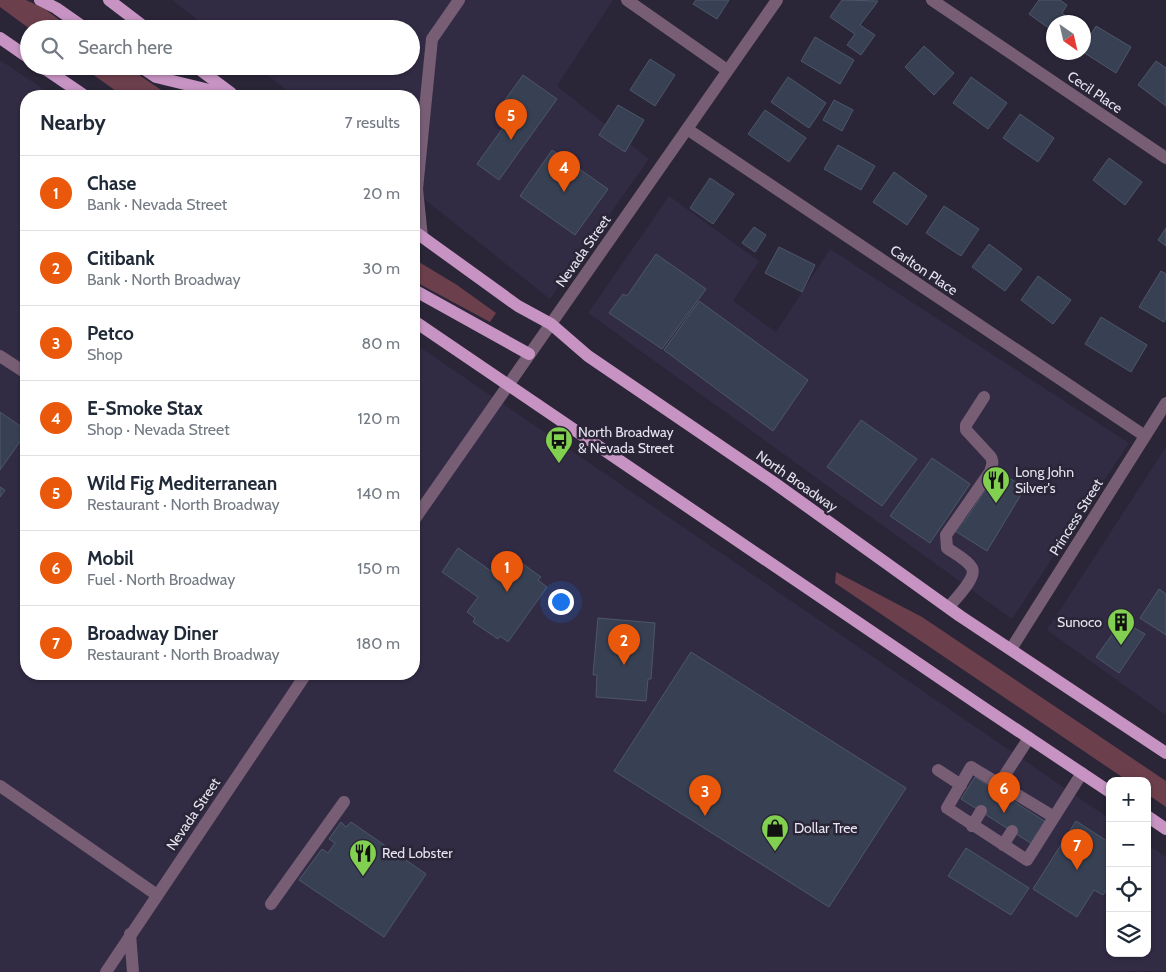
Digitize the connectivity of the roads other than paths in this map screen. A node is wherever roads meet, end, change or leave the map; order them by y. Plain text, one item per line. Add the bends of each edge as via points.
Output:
1 (40, 0) edge
2 (109, 0) edge
3 (459, 0) edge
4 (627, 0) edge
5 (777, 0) edge
6 (932, 0) edge
7 (73, 20) edge
8 (135, 20) edge
9 (0, 38) edge
10 (20, 52) edge
11 (727, 70) junction
12 (54, 75) edge
13 (152, 75) edge
14 (207, 75) edge
15 (75, 90) edge
16 (209, 90) edge
17 (227, 90) edge
18 (687, 129) junction
19 (1166, 158) edge
20 (420, 159) edge
21 (420, 235) edge
22 (420, 293) edge
23 (550, 324) junction
24 (420, 325) edge
25 (529, 354) junction
26 (0, 356) edge
27 (20, 370) edge
28 (508, 385) junction
29 (984, 396) dead end
30 (1166, 403) edge
31 (1145, 436) junction
32 (420, 511) edge
33 (949, 607) junction
34 (1011, 649) junction
35 (302, 680) edge
36 (1029, 738) junction
37 (1166, 753) edge
38 (938, 770) dead end
39 (1082, 773) junction
40 (961, 785) junction
41 (0, 786) edge
42 (996, 787) junction
43 (1106, 789) edge
44 (344, 802) dead end
45 (981, 811) dead end
46 (1054, 817) junction
47 (1151, 819) edge
48 (972, 826) junction
49 (1166, 829) edge
50 (1012, 831) dead end
51 (1003, 845) junction
52 (157, 895) junction
53 (271, 904) dead end
54 (130, 934) junction
55 (106, 972) edge
56 (133, 972) edge

1 - 7 main road
2 - 8 main road
3 - 20 street via 432,39
4 - 11 street
5 - 11 street, Nevada Street
6 - 19 street, Cecil Place
9 - 10 main road
11 - 18 street, Nevada Street
12 - 15 main road
13 - 16 main road
14 - 17 main road
18 - 23 street, Nevada Street
18 - 31 street, Carlton Place
21 - 23 main road, North Broadway via 518,306
22 - 25 main road
23 - 25 street, Nevada Street
23 - 33 main road, North Broadway via 588,356
24 - 28 main road
25 - 28 street, Nevada Street
26 - 27 street
28 - 32 street, Nevada Street
28 - 36 main road
29 - 33 street via 966,430 990,456 992,466 946,535 948,548 972,566 973,572
30 - 31 street, Princess Street
31 - 34 street, Princess Street
33 - 34 main road, North Broadway
34 - 37 main road, North Broadway
35 - 52 street, Nevada Street
36 - 39 main road
36 - 42 street
38 - 40 street
39 - 43 main road
39 - 46 street
40 - 42 street via 972,767
40 - 48 street via 947,808
41 - 52 street
42 - 46 street
44 - 53 street
45 - 48 street
46 - 51 street via 1027,860
47 - 49 main road
48 - 51 street
50 - 51 street
52 - 54 street, Nevada Street
54 - 55 street, Nevada Street
54 - 56 street

